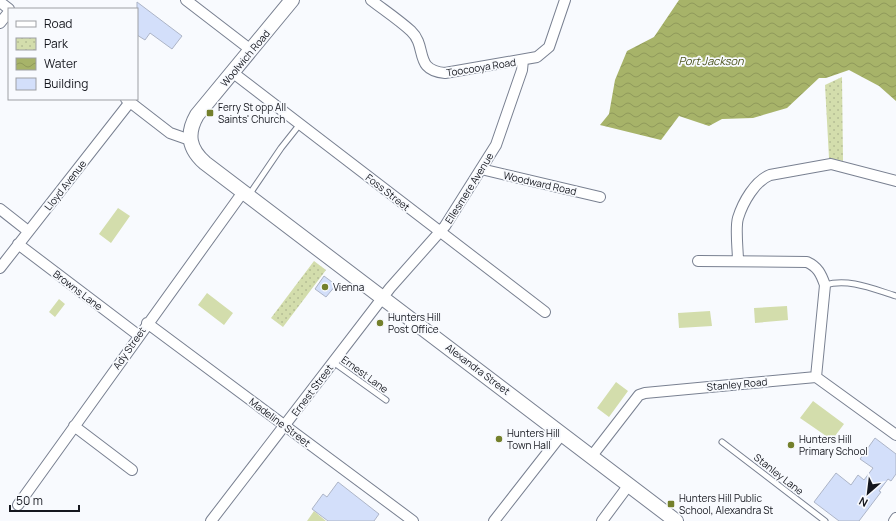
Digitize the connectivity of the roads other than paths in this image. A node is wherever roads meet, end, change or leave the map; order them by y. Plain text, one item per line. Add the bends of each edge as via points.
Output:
1 (186, 0) edge
2 (292, 0) edge
3 (372, 0) edge
4 (565, 0) edge
5 (6, 5) edge
6 (0, 23) edge
7 (251, 50) junction
8 (522, 60) junction
9 (232, 72) junction
10 (128, 101) edge
11 (300, 124) junction
12 (190, 140) junction
13 (481, 169) junction
14 (896, 181) edge
15 (245, 194) junction
16 (600, 197) dead end
17 (0, 209) edge
18 (28, 231) junction
19 (440, 232) junction
20 (18, 244) junction
21 (698, 261) dead end
22 (738, 261) junction
23 (0, 268) edge
24 (825, 285) junction
25 (896, 296) edge
26 (383, 297) junction
27 (545, 312) dead end
28 (147, 323) junction
29 (138, 335) junction
30 (333, 362) junction
31 (816, 377) junction
32 (386, 400) dead end
33 (74, 426) junction
34 (284, 426) junction
35 (562, 434) junction
36 (896, 435) edge
37 (722, 442) dead end
38 (591, 457) junction
39 (132, 470) dead end
40 (628, 486) junction
41 (18, 506) dead end
42 (896, 518) edge
43 (211, 521) edge
44 (413, 521) edge
45 (494, 521) edge
46 (602, 521) edge
47 (676, 521) edge
48 (825, 521) edge
49 (894, 521) edge

1 - 7 street
2 - 7 street, Woolwich Road
3 - 8 street, Toocooya Road via 416,37 426,66 431,70 445,73
4 - 8 street, Toocooya Road via 548,47 537,57
5 - 6 street
7 - 9 street, Woolwich Road
8 - 13 street, Ellesmere Avenue via 522,70 496,145
9 - 11 street, Foss Street
9 - 12 street, Woolwich Road via 197,115
10 - 12 street via 170,133
10 - 18 street, Lloyd Avenue
11 - 15 lane
11 - 19 street, Foss Street
12 - 15 street, Alexandra Street via 197,156
13 - 16 street, Woodward Road
13 - 19 street, Ellesmere Avenue
14 - 22 street via 830,164 761,178 738,218
15 - 26 street, Alexandra Street
15 - 28 street, Ady Street
17 - 18 street
18 - 20 street, Lloyd Avenue
19 - 26 street, Ellesmere Avenue
19 - 27 street, Foss Street
20 - 23 street, Lloyd Avenue
20 - 29 street, Browns Lane
21 - 22 street
22 - 24 street via 807,262 820,272
24 - 25 lane via 847,282
24 - 31 street
26 - 30 street, Ernest Street
26 - 35 street, Alexandra Street
28 - 29 street, Ady Street
28 - 34 street, Madeline Street
29 - 33 street, Ady Street
30 - 32 lane, Ernest Lane
30 - 34 street, Ernest Street
31 - 36 street
31 - 38 street, Stanley Road via 639,395
33 - 39 street
33 - 41 street, Ady Street
34 - 43 street, Ernest Street
34 - 44 street, Madeline Street
35 - 38 street, Alexandra Street
35 - 45 street
37 - 48 lane, Stanley Lane
38 - 40 street, Alexandra Street
40 - 46 street
40 - 47 street, Alexandra Street
42 - 49 street

